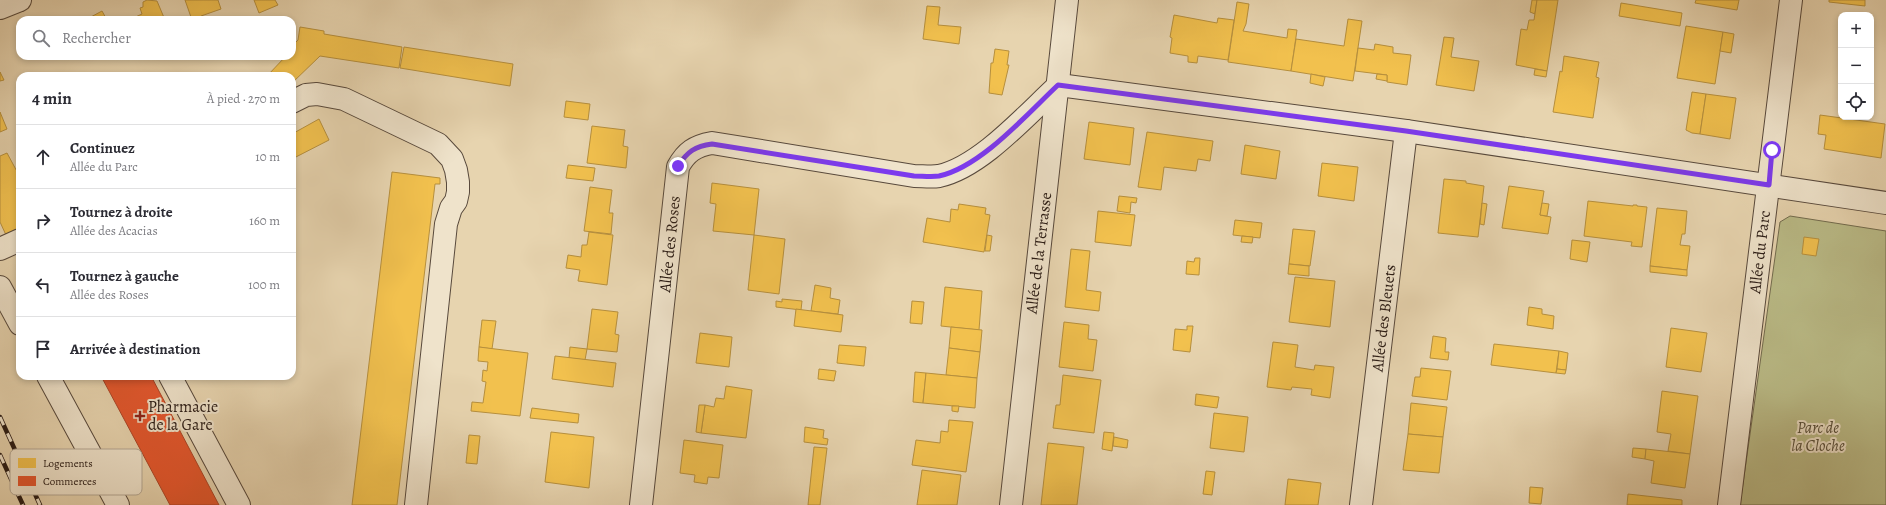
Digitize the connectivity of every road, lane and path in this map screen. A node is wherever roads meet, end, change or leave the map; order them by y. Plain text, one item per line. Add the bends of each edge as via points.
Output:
1 (20, 0) edge
2 (1067, 0) edge
3 (1791, 0) edge
4 (0, 8) edge
5 (1058, 85) junction
6 (296, 100) edge
7 (1406, 131) junction
8 (1769, 185) junction
9 (1886, 203) edge
10 (16, 242) edge
11 (0, 250) edge
12 (0, 287) edge
13 (16, 317) edge
14 (50, 380) edge
15 (172, 380) edge
16 (88, 449) edge
17 (113, 495) edge
18 (118, 505) edge
19 (239, 505) edge
20 (416, 505) edge
21 (641, 505) edge
22 (1011, 505) edge
23 (1361, 505) edge
24 (1729, 505) edge

1 - 4 street
2 - 5 street, Allée de la Terrasse
3 - 8 street, Allée du Parc
5 - 7 street
5 - 21 street, Allée des Roses via 983,155 961,168 939,176 914,176 712,144 701,145 684,155 678,166
5 - 22 street, Allée de la Terrasse
6 - 20 street via 306,95 318,94 344,98 438,144 452,160 456,170 458,192 446,224
7 - 8 street
7 - 23 street, Allée des Bleuets
8 - 9 street
8 - 24 street, Allée du Parc
10 - 11 street
12 - 13 street
14 - 16 street
15 - 19 street
17 - 18 street

